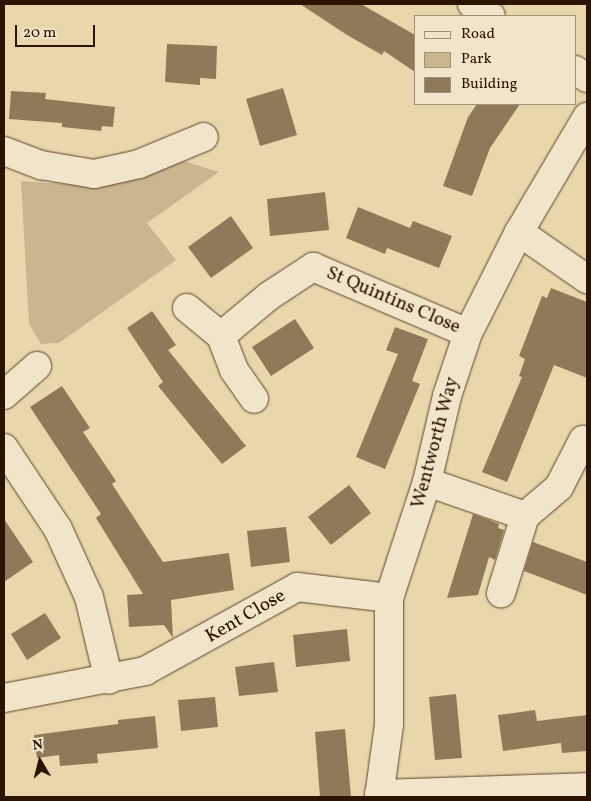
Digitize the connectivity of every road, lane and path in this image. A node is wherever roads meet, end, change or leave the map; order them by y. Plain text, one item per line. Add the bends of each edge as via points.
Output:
1 (472, 4) edge
2 (489, 15) edge
3 (576, 71) edge
4 (587, 78) edge
5 (587, 116) edge
6 (204, 137) dead end
7 (4, 151) edge
8 (519, 232) junction
9 (587, 280) edge
10 (187, 308) dead end
11 (468, 333) junction
12 (221, 336) junction
13 (36, 366) dead end
14 (4, 395) edge
15 (254, 399) dead end
16 (583, 440) dead end
17 (4, 448) edge
18 (427, 482) junction
19 (525, 516) junction
20 (501, 593) dead end
21 (389, 598) junction
22 (109, 680) junction
23 (4, 698) edge
24 (587, 787) edge
25 (379, 796) edge

1 - 2 street
3 - 4 street
5 - 8 street, Wentworth Way
6 - 7 street via 139,164 94,174 41,165
8 - 9 street
8 - 11 street, Wentworth Way
10 - 12 street
11 - 12 street, St Quintins Close via 313,267 269,296
11 - 18 street, Wentworth Way via 447,396
12 - 15 street via 234,370
13 - 14 street
16 - 19 street via 559,487
17 - 22 street via 58,529 89,597
18 - 19 street
18 - 21 street, Wentworth Way
19 - 20 street
21 - 22 street, Kent Close via 297,587 145,671
21 - 25 street, Wentworth Way via 389,725
22 - 23 street, Kent Close
24 - 25 street

